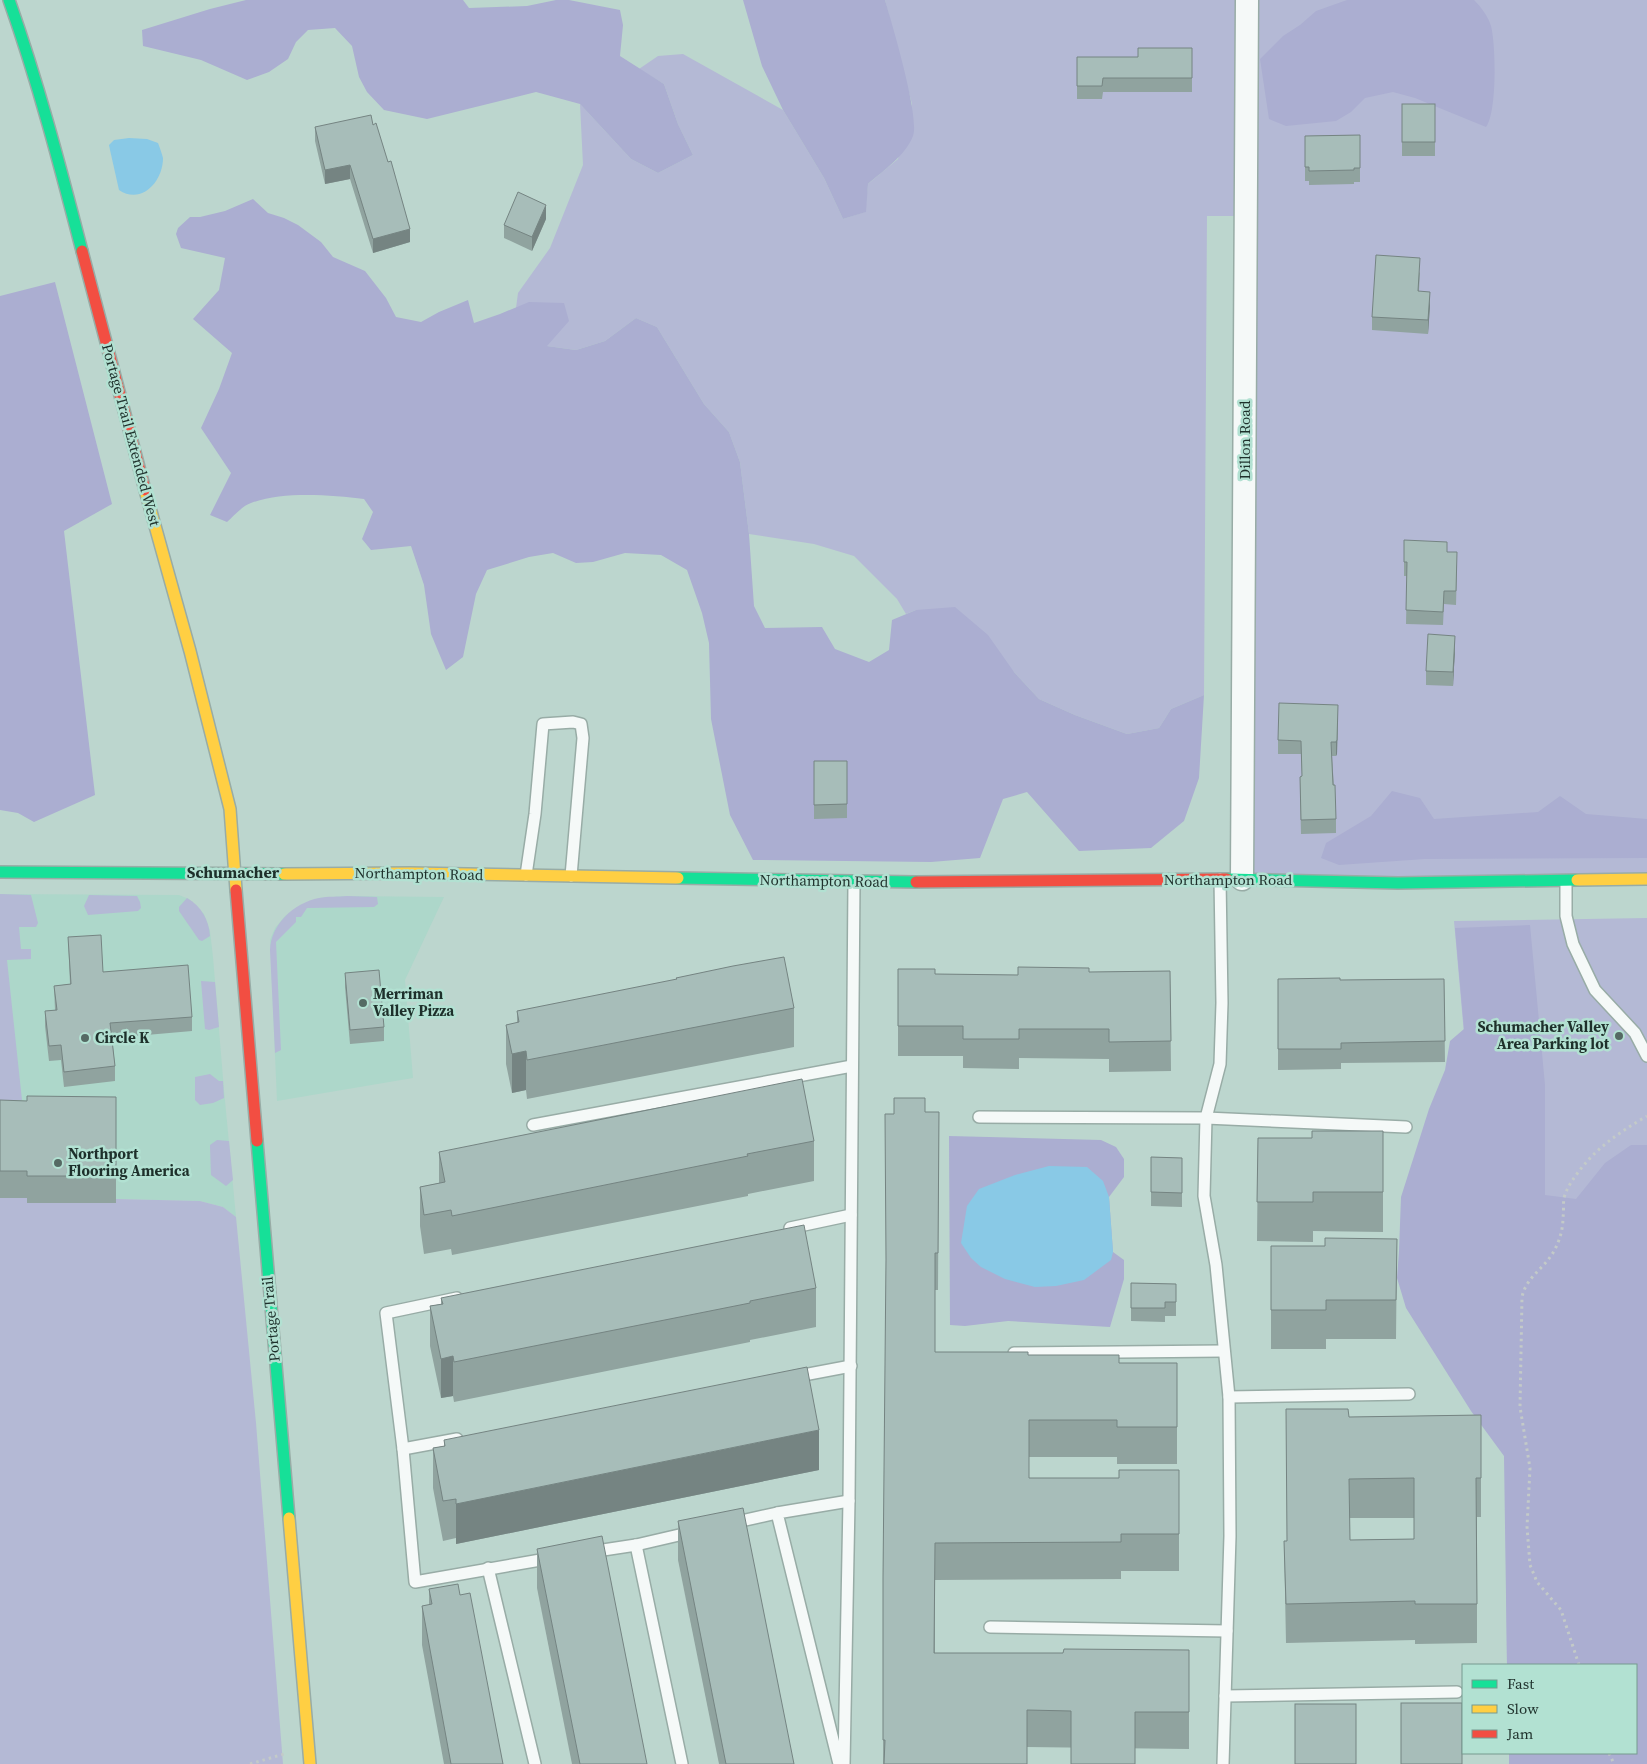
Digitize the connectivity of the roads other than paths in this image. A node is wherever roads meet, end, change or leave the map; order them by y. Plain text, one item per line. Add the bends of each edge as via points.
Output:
1 (9, 0) edge
2 (1247, 0) edge
3 (0, 872) edge
4 (235, 874) junction
5 (526, 875) junction
6 (571, 876) junction
7 (1231, 879) junction
8 (1647, 879) edge
9 (854, 882) junction
10 (1566, 882) junction
11 (1647, 1056) edge
12 (852, 1066) junction
13 (979, 1117) dead end
14 (1206, 1118) junction
15 (533, 1125) dead end
16 (1406, 1127) dead end
17 (852, 1215) junction
18 (774, 1231) edge
19 (464, 1297) edge
20 (1223, 1351) junction
21 (1004, 1353) edge
22 (851, 1366) junction
23 (782, 1379) edge
24 (1409, 1394) dead end
25 (1229, 1397) junction
26 (471, 1437) edge
27 (402, 1450) junction
28 (849, 1500) junction
29 (776, 1513) junction
30 (720, 1526) edge
31 (702, 1530) edge
32 (636, 1545) junction
33 (580, 1554) edge
34 (562, 1557) edge
35 (488, 1568) junction
36 (990, 1627) dead end
37 (1227, 1631) junction
38 (1457, 1692) dead end
39 (1225, 1696) junction
40 (310, 1764) edge
41 (535, 1764) edge
42 (682, 1764) edge
43 (839, 1764) edge
44 (844, 1764) edge
45 (1223, 1764) edge

1 - 4 main road, Portage Trail Extended West via 53,140 190,651 230,809
2 - 7 street, Dillon Road
3 - 4 main road, Northampton Road
4 - 5 main road, Northampton Road
4 - 40 main road, Portage Trail
5 - 6 main road, Northampton Road
5 - 6 lane via 543,724 573,722 582,724 583,738
6 - 9 main road, Northampton Road
7 - 9 main road, Northampton Road
7 - 10 main road, Northampton Road via 1385,883
7 - 14 lane via 1220,1064
8 - 10 main road, Northampton Road
9 - 12 lane
10 - 11 lane via 1566,916 1572,944 1595,990 1635,1033
12 - 15 lane
12 - 17 lane
13 - 14 lane
14 - 16 lane
14 - 20 lane via 1204,1196 1216,1265
17 - 18 lane
17 - 22 lane
19 - 27 lane via 386,1313
20 - 21 lane
20 - 25 lane
22 - 23 lane
22 - 28 lane
24 - 25 lane
25 - 37 lane
26 - 27 lane
27 - 35 lane via 415,1582
28 - 29 lane
28 - 44 lane
29 - 30 lane
29 - 43 lane
31 - 32 lane
32 - 33 lane
32 - 42 lane
34 - 35 lane
35 - 41 lane
36 - 37 lane
37 - 39 lane
38 - 39 lane
39 - 45 lane

